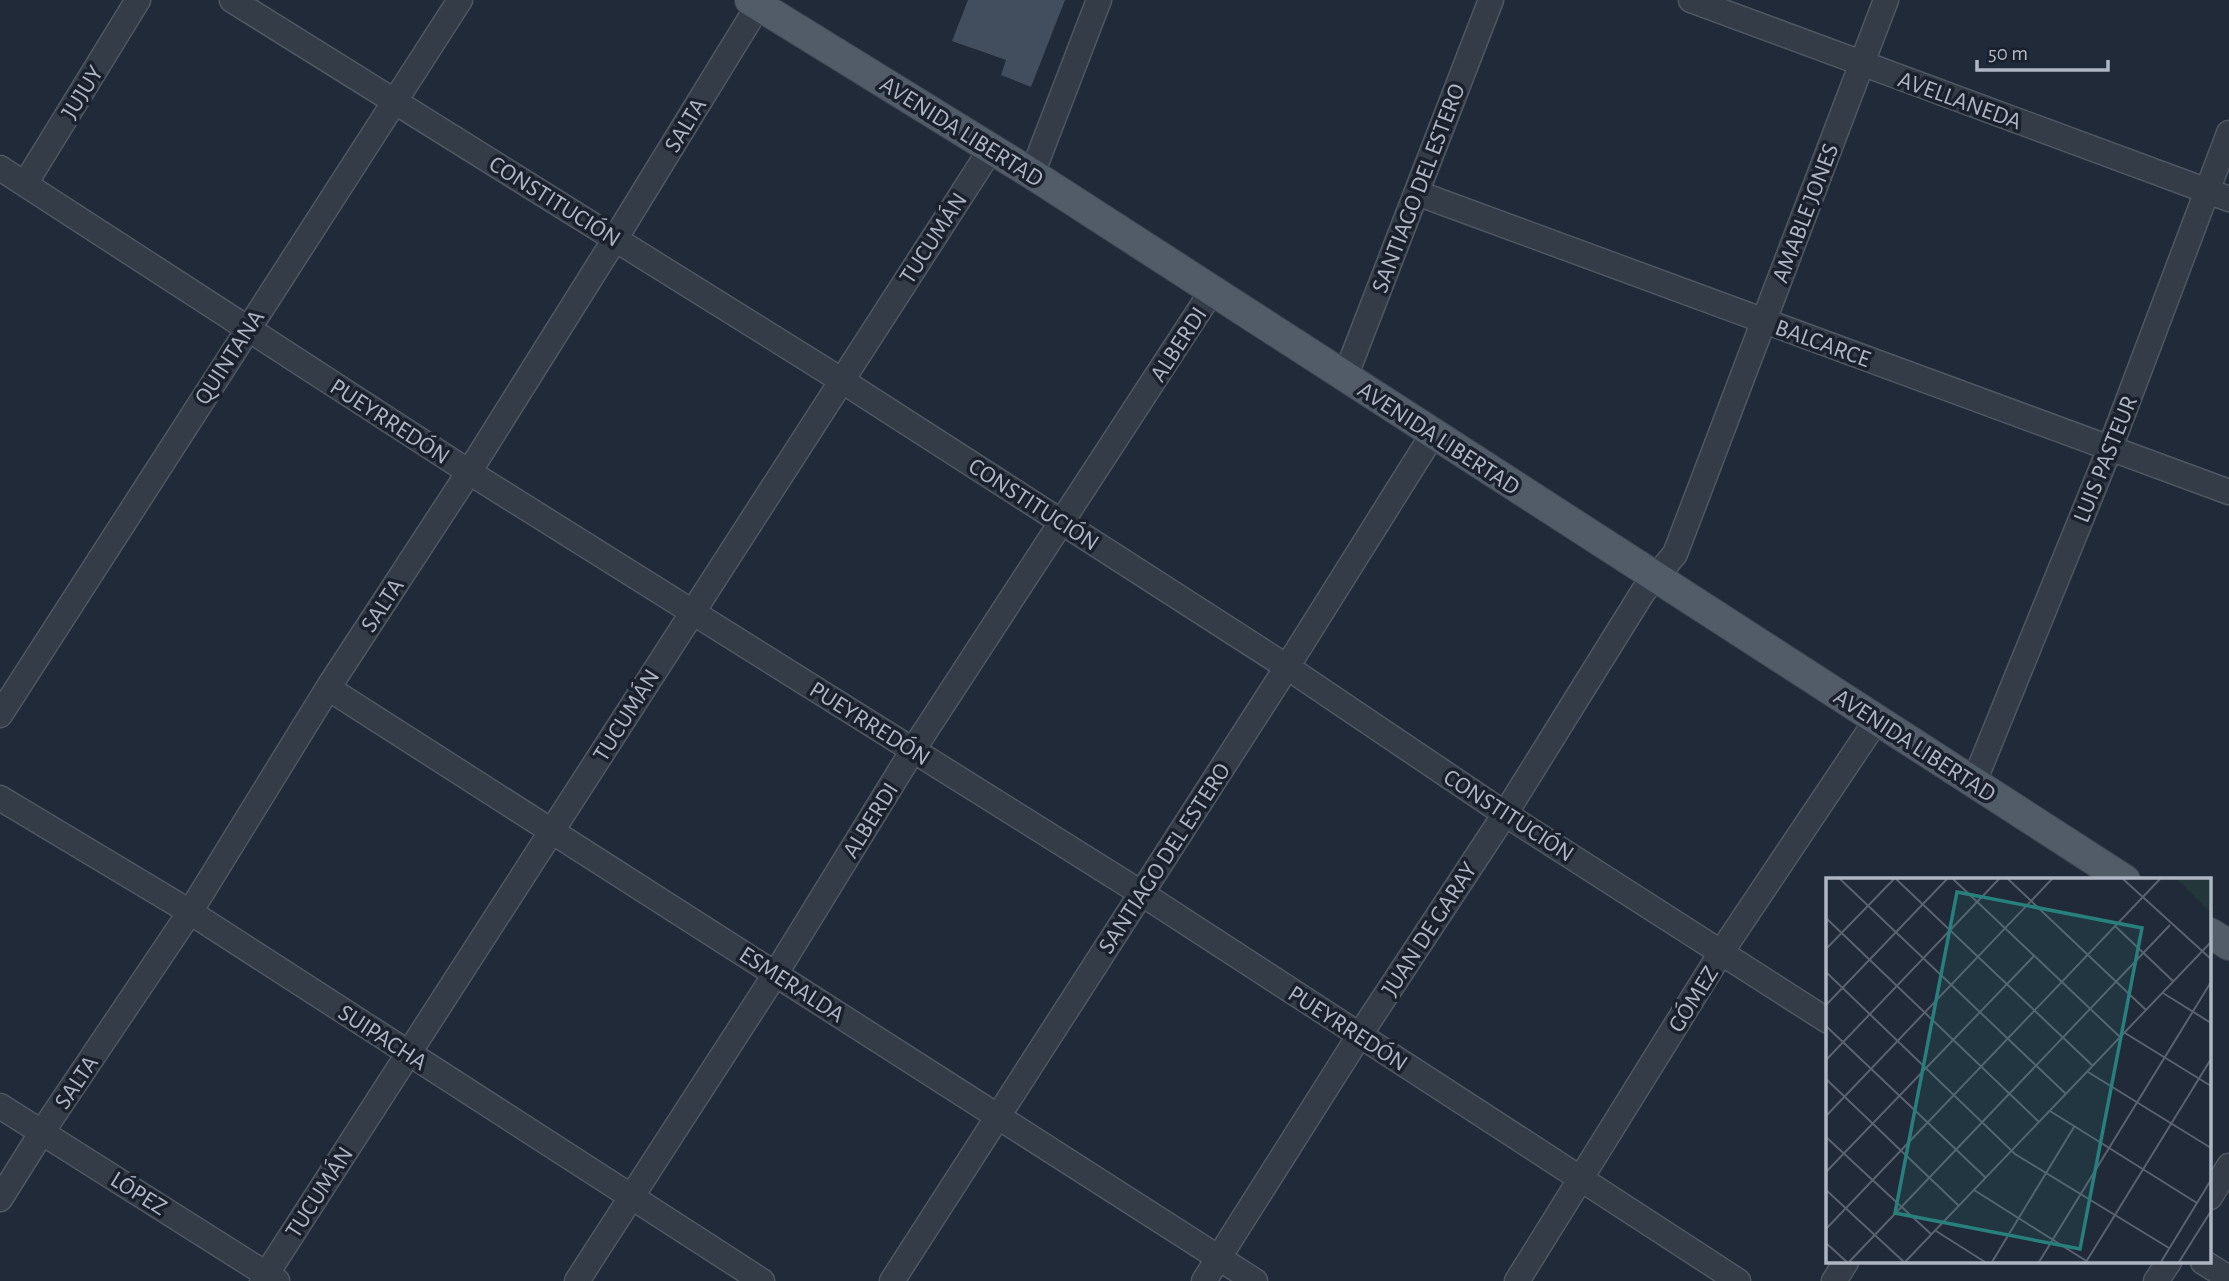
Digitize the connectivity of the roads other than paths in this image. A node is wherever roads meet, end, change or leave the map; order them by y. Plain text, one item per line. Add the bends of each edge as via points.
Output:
1 (138, 0) edge
2 (232, 0) edge
3 (460, 0) edge
4 (1099, 0) edge
5 (1491, 0) edge
6 (1691, 0) edge
7 (1886, 0) edge
8 (754, 3) edge
9 (1862, 63) junction
10 (394, 102) junction
11 (2229, 133) edge
12 (991, 149) junction
13 (0, 167) edge
14 (1031, 174) junction
15 (25, 184) junction
16 (1417, 193) junction
17 (2219, 195) edge
18 (615, 239) junction
19 (1212, 291) junction
20 (1764, 322) junction
21 (248, 328) junction
22 (1345, 377) junction
23 (841, 380) junction
24 (1433, 434) junction
25 (2110, 448) junction
26 (469, 472) junction
27 (2229, 492) edge
28 (1063, 523) junction
29 (1654, 577) junction
30 (691, 612) junction
31 (1287, 667) junction
32 (328, 688) junction
33 (0, 715) edge
34 (1876, 721) junction
35 (913, 750) junction
36 (1974, 782) junction
37 (0, 799) edge
38 (1504, 814) junction
39 (553, 830) junction
40 (2093, 872) edge
41 (2117, 878) edge
42 (1141, 893) junction
43 (190, 912) junction
44 (2212, 934) edge
45 (2229, 945) edge
46 (1722, 951) junction
47 (776, 973) junction
48 (1826, 1019) edge
49 (1359, 1036) junction
50 (409, 1054) junction
51 (0, 1106) edge
52 (999, 1116) junction
53 (42, 1132) junction
54 (2229, 1166) edge
55 (1582, 1178) junction
56 (2212, 1194) edge
57 (632, 1197) junction
58 (0, 1199) edge
59 (1219, 1258) junction
60 (1845, 1264) edge
61 (2168, 1264) edge
62 (2206, 1264) edge
63 (2229, 1278) edge
64 (268, 1279) edge
65 (577, 1281) edge
66 (762, 1281) edge
67 (892, 1281) edge
68 (1204, 1281) edge
69 (1255, 1281) edge
70 (1517, 1281) edge
71 (1738, 1281) edge
72 (1834, 1281) edge
73 (2157, 1281) edge

1 - 15 street, JUJUY
2 - 10 street, CONSTITUCIÓN
3 - 10 street, QUINTANA
4 - 14 street
5 - 16 street, SANTIAGO DEL ESTERO
6 - 9 street, AVELLANEDA
7 - 9 street, AMABLE JONES
8 - 12 main road, AVENIDA LIBERTAD
8 - 18 street, SALTA
9 - 17 street, AVELLANEDA
9 - 20 street, AMABLE JONES
10 - 18 street, CONSTITUCIÓN
10 - 21 street, QUINTANA
11 - 17 street, LUIS PASTEUR
12 - 14 main road, AVENIDA LIBERTAD
12 - 23 street, TUCUMÁN
13 - 15 street, PUEYRREDÓN
14 - 19 main road, AVENIDA LIBERTAD
15 - 21 street, PUEYRREDÓN
16 - 20 street, BALCARCE
16 - 22 street, SANTIAGO DEL ESTERO
17 - 25 street, LUIS PASTEUR
18 - 23 street, CONSTITUCIÓN
18 - 26 street, SALTA
19 - 22 main road, AVENIDA LIBERTAD
19 - 28 street, ALBERDI
20 - 25 street, BALCARCE
20 - 29 street, AMABLE JONES via 1675,554
21 - 26 street, PUEYRREDÓN
21 - 33 street, QUINTANA
22 - 24 main road, AVENIDA LIBERTAD
23 - 28 street, CONSTITUCIÓN
23 - 30 street, TUCUMÁN
24 - 29 main road, AVENIDA LIBERTAD
24 - 31 street, SANTIAGO DEL ESTERO
25 - 27 street, BALCARCE
25 - 36 street, LUIS PASTEUR
26 - 30 street, PUEYRREDÓN
26 - 32 street, SALTA
28 - 31 street, CONSTITUCIÓN
28 - 35 street, ALBERDI
29 - 34 main road, AVENIDA LIBERTAD
29 - 38 street, JUAN DE GARAY
30 - 35 street, PUEYRREDÓN
30 - 39 street, TUCUMÁN
31 - 38 street, CONSTITUCIÓN
31 - 42 street, SANTIAGO DEL ESTERO
32 - 39 street, ESMERALDA
32 - 43 street, SALTA
34 - 36 main road, AVENIDA LIBERTAD
34 - 46 street, GÓMEZ
35 - 42 street, PUEYRREDÓN
35 - 47 street, ALBERDI
36 - 40 main road, AVENIDA LIBERTAD
37 - 43 street, SUIPACHA
38 - 46 street, CONSTITUCIÓN
38 - 49 street, JUAN DE GARAY
39 - 47 street, ESMERALDA
39 - 50 street, TUCUMÁN
40 - 41 main road, AVENIDA LIBERTAD
42 - 49 street, PUEYRREDÓN
42 - 52 street, SANTIAGO DEL ESTERO
43 - 50 street, SUIPACHA
43 - 53 street, SALTA
44 - 45 main road
46 - 48 street, CONSTITUCIÓN
46 - 55 street, GÓMEZ
47 - 52 street, ESMERALDA
47 - 57 street, ALBERDI
49 - 55 street, PUEYRREDÓN
49 - 59 street, JUAN DE GARAY
50 - 57 street, SUIPACHA
50 - 64 street, TUCUMÁN
51 - 53 street, LÓPEZ
52 - 59 street, ESMERALDA
52 - 67 street, SANTIAGO DEL ESTERO
53 - 58 street, SALTA
53 - 64 street, LÓPEZ
54 - 56 street
55 - 70 street, GÓMEZ
55 - 71 street, PUEYRREDÓN
57 - 65 street, ALBERDI
57 - 66 street, SUIPACHA
59 - 68 street, JUAN DE GARAY
59 - 69 street, ESMERALDA
60 - 72 street
61 - 73 street
62 - 63 street

